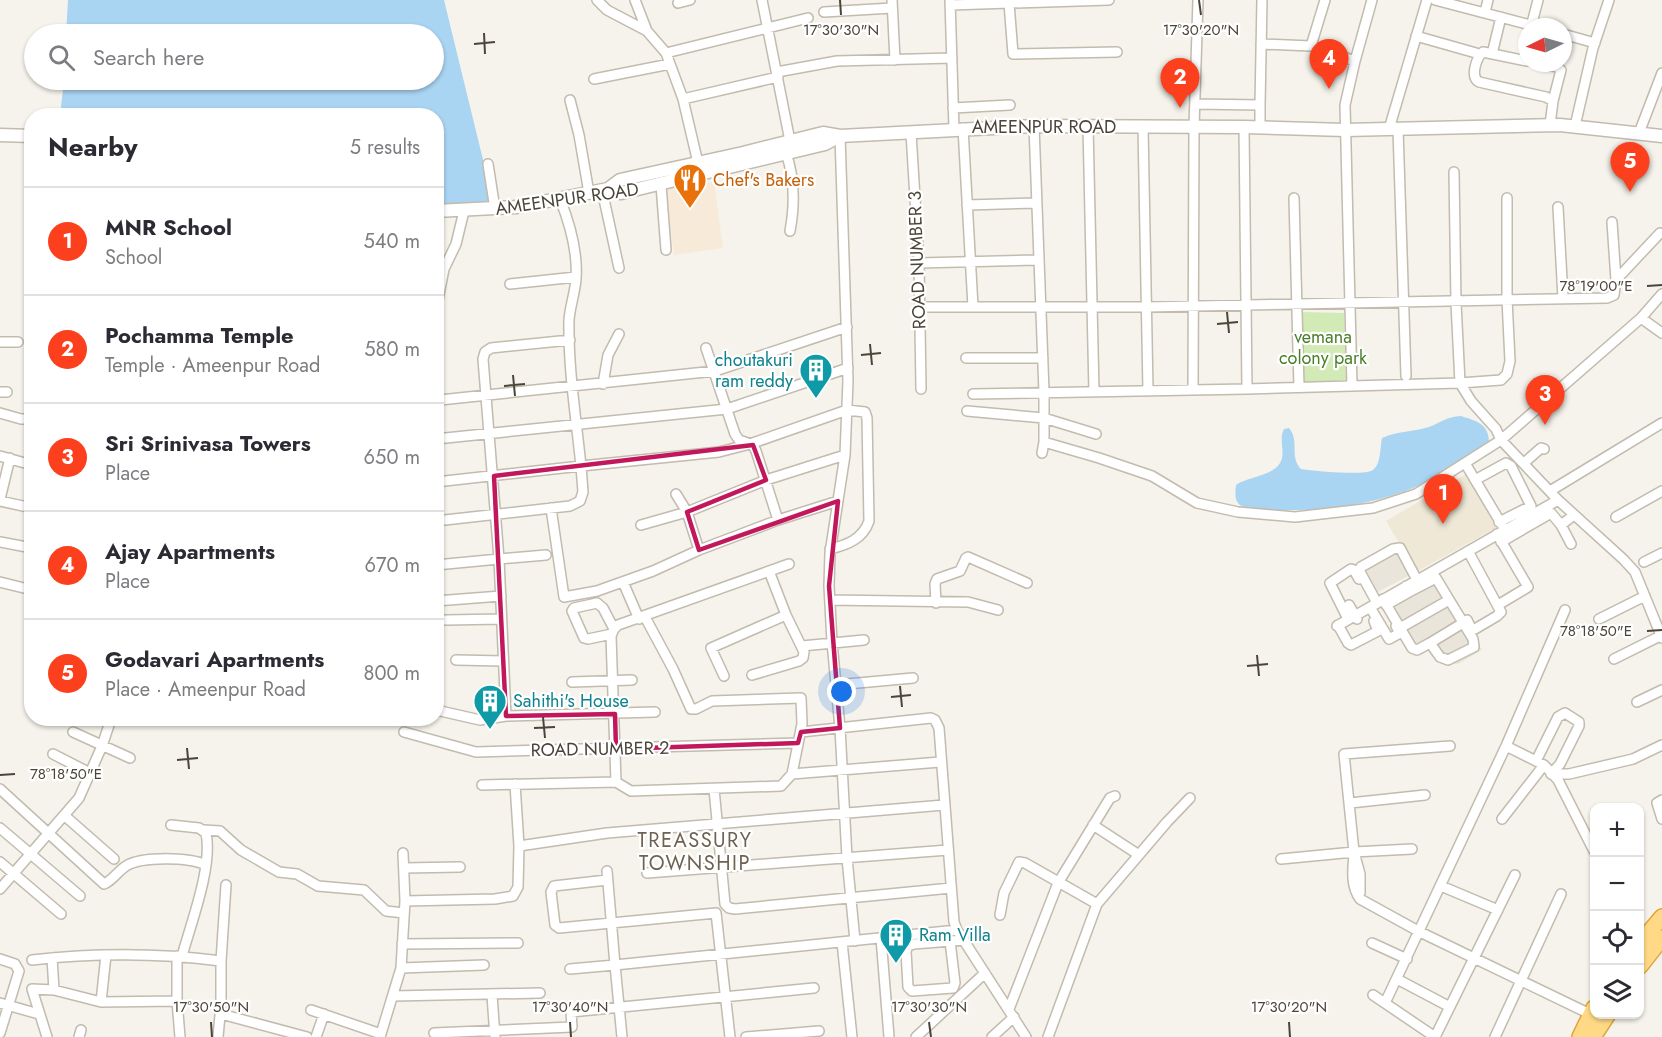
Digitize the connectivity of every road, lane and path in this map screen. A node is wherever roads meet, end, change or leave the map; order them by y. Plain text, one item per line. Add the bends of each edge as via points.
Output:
1 (597, 0) edge
2 (635, 0) edge
3 (690, 0) edge
4 (762, 0) edge
5 (1065, 0) edge
6 (1109, 0) edge
7 (1198, 0) edge
8 (1262, 0) edge
9 (1325, 0) edge
10 (1372, 0) edge
11 (1427, 0) edge
12 (1435, 0) edge
13 (1488, 0) edge
14 (1538, 0) edge
15 (1610, 0) edge
16 (678, 3) dead end
17 (950, 3) edge
18 (1009, 3) junction
19 (892, 4) edge
20 (824, 12) dead end
21 (1485, 12) junction
22 (1501, 17) junction
23 (808, 18) dead end
24 (1535, 18) edge
25 (1518, 22) edge
26 (768, 28) junction
27 (647, 31) junction
28 (1416, 36) junction
29 (1572, 37) edge
30 (1595, 43) junction
31 (1261, 44) junction
32 (1311, 46) junction
33 (1117, 52) dead end
34 (666, 53) junction
35 (1476, 53) dead end
36 (1492, 54) junction
37 (952, 57) junction
38 (1518, 59) edge
39 (895, 60) junction
40 (1354, 61) junction
41 (670, 64) junction
42 (1560, 72) edge
43 (1662, 73) edge
44 (778, 74) junction
45 (594, 80) dead end
46 (683, 99) junction
47 (570, 100) dead end
48 (1553, 101) junction
49 (1196, 104) junction
50 (1010, 105) dead end
51 (1260, 105) junction
52 (953, 108) junction
53 (1550, 125) junction
54 (1034, 126) junction
55 (1088, 126) junction
56 (1575, 126) junction
57 (1143, 127) junction
58 (1194, 127) junction
59 (1244, 127) junction
60 (958, 128) junction
61 (1260, 128) junction
62 (1394, 129) junction
63 (1345, 130) junction
64 (911, 133) junction
65 (1638, 133) junction
66 (0, 135) edge
67 (24, 136) edge
68 (840, 136) junction
69 (1662, 136) edge
70 (788, 147) junction
71 (698, 163) junction
72 (488, 164) dead end
73 (1454, 172) dead end
74 (665, 179) junction
75 (605, 190) junction
76 (588, 193) junction
77 (1294, 198) dead end
78 (1507, 198) dead end
79 (560, 199) junction
80 (1036, 203) junction
81 (967, 206) junction
82 (1558, 207) dead end
83 (495, 209) junction
84 (444, 211) edge
85 (464, 211) junction
86 (1612, 222) dead end
87 (790, 231) dead end
88 (1660, 234) dead end
89 (666, 250) dead end
90 (1038, 260) junction
91 (971, 262) junction
92 (919, 263) junction
93 (619, 268) dead end
94 (444, 269) edge
95 (576, 277) junction
96 (1616, 280) junction
97 (510, 284) dead end
98 (1662, 294) edge
99 (1563, 298) junction
100 (1507, 300) junction
101 (1404, 303) junction
102 (1456, 303) junction
103 (1297, 304) junction
104 (1350, 304) junction
105 (1246, 305) junction
106 (1194, 306) junction
107 (920, 307) junction
108 (974, 307) junction
109 (1092, 307) junction
110 (1146, 307) junction
111 (1039, 308) junction
112 (1641, 318) junction
113 (847, 327) junction
114 (1662, 333) edge
115 (619, 334) dead end
116 (570, 340) junction
117 (0, 342) edge
118 (18, 342) dead end
119 (706, 348) dead end
120 (966, 358) dead end
121 (1042, 358) junction
122 (848, 368) junction
123 (715, 371) junction
124 (1406, 376) dead end
125 (1460, 383) junction
126 (603, 384) junction
127 (572, 386) junction
128 (1352, 386) junction
129 (1299, 387) junction
130 (921, 388) dead end
131 (1247, 388) junction
132 (1193, 390) junction
133 (1148, 391) junction
134 (1044, 392) junction
135 (1094, 392) junction
136 (973, 394) dead end
137 (485, 396) junction
138 (444, 400) edge
139 (727, 409) junction
140 (847, 410) junction
141 (967, 411) dead end
142 (0, 413) edge
143 (1044, 418) junction
144 (24, 419) edge
145 (1662, 423) edge
146 (577, 425) junction
147 (489, 433) junction
148 (1096, 434) dead end
149 (444, 438) edge
150 (1501, 440) junction
151 (1044, 442) junction
152 (750, 444) junction
153 (1544, 449) dead end
154 (1042, 453) dead end
155 (845, 455) junction
156 (5, 457) edge
157 (24, 463) edge
158 (1465, 463) junction
159 (1524, 463) junction
160 (581, 466) junction
161 (494, 476) junction
162 (766, 480) junction
163 (1475, 480) junction
164 (444, 481) edge
165 (1550, 491) junction
166 (1662, 491) edge
167 (676, 494) dead end
168 (0, 500) edge
169 (1558, 500) junction
170 (838, 501) junction
171 (24, 506) edge
172 (551, 508) junction
173 (687, 512) junction
174 (497, 514) junction
175 (1574, 515) junction
176 (1616, 517) dead end
177 (444, 520) edge
178 (778, 520) junction
179 (641, 525) dead end
180 (1561, 525) junction
181 (1500, 532) junction
182 (0, 542) edge
183 (1571, 544) dead end
184 (24, 546) edge
185 (830, 549) junction
186 (699, 550) junction
187 (1468, 551) junction
188 (1662, 554) edge
189 (546, 555) dead end
190 (499, 559) junction
191 (1644, 562) dead end
192 (444, 564) edge
193 (789, 564) dead end
194 (1438, 568) junction
195 (769, 571) junction
196 (1429, 577) junction
197 (1417, 580) junction
198 (0, 582) edge
199 (623, 582) junction
200 (1027, 583) dead end
201 (24, 588) edge
202 (1407, 589) junction
203 (501, 596) junction
204 (1645, 596) junction
205 (444, 600) edge
206 (830, 600) junction
207 (1449, 600) junction
208 (936, 603) junction
209 (1349, 605) dead end
210 (1498, 605) junction
211 (1376, 606) junction
212 (998, 610) dead end
213 (1565, 610) dead end
214 (786, 615) junction
215 (1334, 615) dead end
216 (642, 618) junction
217 (1353, 618) junction
218 (1599, 619) dead end
219 (446, 620) dead end
220 (501, 620) junction
221 (1463, 623) junction
222 (1338, 626) junction
223 (1400, 628) junction
224 (613, 632) junction
225 (1662, 636) edge
226 (864, 640) dead end
227 (832, 642) junction
228 (1430, 643) junction
229 (802, 646) junction
230 (1614, 658) dead end
231 (456, 660) dead end
232 (503, 661) junction
233 (752, 675) dead end
234 (724, 676) dead end
235 (913, 678) dead end
236 (632, 680) dead end
237 (614, 681) junction
238 (572, 682) dead end
239 (836, 685) junction
240 (1662, 690) edge
241 (1637, 702) dead end
242 (444, 712) edge
243 (655, 712) dead end
244 (615, 714) junction
245 (506, 716) junction
246 (109, 726) edge
247 (840, 728) junction
248 (73, 732) dead end
249 (404, 732) dead end
250 (801, 732) junction
251 (798, 743) junction
252 (102, 745) junction
253 (1662, 745) edge
254 (1450, 746) dead end
255 (1506, 746) junction
256 (616, 749) junction
257 (53, 754) dead end
258 (130, 758) dead end
259 (940, 762) junction
260 (1540, 763) junction
261 (842, 771) junction
262 (90, 773) junction
263 (792, 774) junction
264 (1551, 774) junction
265 (616, 782) junction
266 (515, 784) junction
267 (483, 785) dead end
268 (0, 789) edge
269 (714, 789) junction
270 (1425, 795) dead end
271 (1115, 796) dead end
272 (1190, 798) dead end
273 (1662, 800) edge
274 (1350, 803) junction
275 (944, 805) junction
276 (844, 813) junction
277 (65, 816) junction
278 (1502, 819) dead end
279 (1662, 819) edge
280 (717, 824) junction
281 (171, 825) dead end
282 (1093, 825) junction
283 (0, 828) edge
284 (204, 830) junction
285 (47, 834) junction
286 (1590, 843) edge
287 (519, 846) junction
288 (1412, 849) dead end
289 (948, 850) junction
290 (1354, 852) junction
291 (403, 853) dead end
292 (29, 854) junction
293 (1139, 855) junction
294 (847, 858) junction
295 (114, 859) dead end
296 (1281, 860) dead end
297 (0, 862) edge
298 (206, 865) junction
299 (460, 867) dead end
300 (721, 867) junction
301 (404, 868) junction
302 (14, 873) junction
303 (647, 873) dead end
304 (1515, 875) dead end
305 (1058, 884) junction
306 (226, 885) dead end
307 (1441, 886) junction
308 (951, 888) junction
309 (0, 889) edge
310 (1561, 894) dead end
311 (80, 896) dead end
312 (851, 898) junction
313 (405, 901) junction
314 (1098, 904) junction
315 (1498, 910) junction
316 (404, 913) junction
317 (61, 914) dead end
318 (1000, 915) dead end
319 (1662, 917) edge
320 (611, 922) junction
321 (957, 930) junction
322 (1420, 932) junction
323 (1644, 936) edge
324 (881, 938) junction
325 (1662, 938) edge
326 (964, 940) junction
327 (855, 941) junction
328 (842, 942) junction
329 (950, 942) junction
330 (518, 943) dead end
331 (1372, 943) dead end
332 (402, 944) junction
333 (721, 954) junction
334 (106, 955) junction
335 (179, 956) junction
336 (52, 958) junction
337 (1475, 958) junction
338 (0, 959) edge
339 (1407, 959) junction
340 (32, 960) dead end
341 (221, 961) junction
342 (484, 965) dead end
343 (615, 965) junction
344 (1641, 965) edge
345 (401, 968) junction
346 (570, 969) dead end
347 (985, 973) junction
348 (1397, 979) junction
349 (1521, 980) junction
350 (814, 988) dead end
351 (54, 990) junction
352 (540, 993) dead end
353 (492, 995) junction
354 (1372, 995) dead end
355 (393, 996) junction
356 (725, 996) junction
357 (177, 1001) junction
358 (101, 1002) junction
359 (1385, 1003) junction
360 (4, 1004) edge
361 (619, 1007) junction
362 (1450, 1007) junction
363 (311, 1010) dead end
364 (1590, 1010) edge
365 (1011, 1013) junction
366 (39, 1014) junction
367 (221, 1014) junction
368 (324, 1014) junction
369 (1590, 1015) edge
370 (1605, 1019) edge
371 (819, 1031) dead end
372 (0, 1033) edge
373 (434, 1033) dead end
374 (495, 1033) edge
375 (380, 1036) edge
376 (47, 1037) edge
377 (180, 1037) edge
378 (218, 1037) edge
379 (307, 1037) edge
380 (316, 1037) edge
381 (622, 1037) edge
382 (730, 1037) edge
383 (746, 1037) edge
384 (852, 1037) edge
385 (889, 1037) edge
386 (916, 1037) edge
387 (992, 1037) edge
388 (1026, 1037) edge
389 (1048, 1037) edge
390 (1435, 1037) edge
391 (1496, 1037) edge
392 (1580, 1037) edge
393 (1593, 1037) edge

1 - 27 street via 607,10
2 - 27 street
3 - 16 street
4 - 26 street
5 - 6 street
5 - 18 street
7 - 49 street
8 - 31 street
9 - 32 street
10 - 40 street
11 - 28 street
12 - 21 street
13 - 21 street
14 - 24 street
15 - 30 street
17 - 18 street
17 - 37 street
18 - 33 street via 1013,54
19 - 20 street
19 - 39 street
21 - 22 street
22 - 25 street
22 - 36 street
23 - 26 street
26 - 34 street
26 - 44 street
27 - 34 street
28 - 35 street
28 - 62 street
29 - 30 street
30 - 56 street
31 - 32 street
31 - 51 street
32 - 40 street
34 - 41 street
36 - 38 street
36 - 48 street via 1483,52 1479,56 1473,76 1476,81
37 - 39 street
37 - 52 street
39 - 44 street via 837,61
40 - 63 street
41 - 45 street
41 - 46 street
42 - 48 street
43 - 65 street
44 - 46 street
44 - 70 street
46 - 71 street
47 - 76 street
48 - 53 street
49 - 51 street
49 - 58 street
50 - 52 street
51 - 61 street
52 - 60 street
53 - 56 street, AMEENPUR ROAD
53 - 62 street, AMEENPUR ROAD
54 - 55 street, AMEENPUR ROAD
54 - 60 street, AMEENPUR ROAD
54 - 80 street
55 - 57 street, AMEENPUR ROAD
55 - 109 street
56 - 65 street, AMEENPUR ROAD
57 - 58 street, AMEENPUR ROAD
57 - 110 street
58 - 59 street, AMEENPUR ROAD
58 - 106 street
59 - 61 street, AMEENPUR ROAD
59 - 105 street
60 - 64 street, AMEENPUR ROAD
60 - 81 street
61 - 63 street, AMEENPUR ROAD
62 - 63 street, AMEENPUR ROAD
62 - 101 street
63 - 104 street
64 - 68 street, AMEENPUR ROAD
64 - 92 street, ROAD NUMBER 3
65 - 69 street, AMEENPUR ROAD
66 - 67 street
68 - 70 street, AMEENPUR ROAD via 823,133
68 - 113 street
70 - 71 street
70 - 74 street
70 - 87 street via 794,194
71 - 74 street
72 - 83 street
73 - 102 street
74 - 75 street, AMEENPUR ROAD via 620,180
74 - 89 street
75 - 76 street, AMEENPUR ROAD
75 - 93 street
76 - 79 street, AMEENPUR ROAD
77 - 103 street
78 - 100 street
79 - 83 street, AMEENPUR ROAD
79 - 95 street via 570,226
80 - 81 street
80 - 90 street
81 - 91 street
82 - 99 street
83 - 85 street, AMEENPUR ROAD
84 - 85 street, AMEENPUR ROAD
85 - 94 street via 456,244
86 - 96 street
88 - 96 street
90 - 91 street
90 - 111 street
91 - 92 street
91 - 108 street
92 - 107 street, ROAD NUMBER 3
95 - 97 street
95 - 116 street
96 - 99 street via 1614,295 1607,298
98 - 112 street
99 - 100 street
100 - 102 street
100 - 125 street via 1507,374 1501,380
101 - 102 street
101 - 104 street
101 - 124 street
102 - 125 street
103 - 104 street
103 - 105 street
103 - 129 street
104 - 128 street
105 - 106 street
105 - 131 street
106 - 110 street
106 - 132 street
107 - 108 street
107 - 130 street, ROAD NUMBER 3
108 - 111 street
109 - 110 street
109 - 111 street
109 - 135 street
110 - 133 street
111 - 121 street
112 - 114 street
112 - 150 street
113 - 122 street
113 - 123 street
115 - 126 street via 608,355
116 - 127 street
116 - 137 street via 491,348 483,359
117 - 118 street
119 - 123 street
120 - 121 street
121 - 134 street
122 - 139 street
122 - 140 street
123 - 126 street
123 - 139 street
125 - 128 street
125 - 150 street
126 - 127 street
127 - 137 street
127 - 146 street
128 - 129 street
129 - 131 street
131 - 132 street
132 - 133 street
133 - 135 street
134 - 135 street
134 - 136 street
134 - 143 street
137 - 138 street
137 - 147 street
139 - 146 street
139 - 152 street via 739,441
140 - 152 street
140 - 155 street
140 - 185 street via 865,412 867,418 869,522 857,539
141 - 143 street
142 - 144 street
143 - 148 street
143 - 151 street
145 - 165 street
146 - 147 street
146 - 160 street
147 - 149 street
147 - 161 street
150 - 158 street
150 - 159 street
151 - 154 street
151 - 158 street via 1152,476 1197,503 1238,512 1295,517 1373,508 1416,494
152 - 160 street via 719,452
152 - 162 street
153 - 159 street
155 - 162 street
155 - 170 street
156 - 157 street
156 - 168 street
158 - 163 street
159 - 165 street
160 - 161 street
160 - 172 street via 580,501
161 - 164 street
161 - 174 street
162 - 173 street
162 - 178 street
163 - 181 street
163 - 181 street via 1506,463 1531,506
165 - 169 street
166 - 176 street
167 - 173 street
168 - 171 street
169 - 175 street
169 - 181 street
170 - 178 street
170 - 185 street
172 - 174 street
172 - 199 street via 564,597
173 - 179 street
173 - 186 street
174 - 177 street
174 - 190 street
175 - 180 street
175 - 204 street via 1635,572
178 - 186 street
180 - 181 street via 1551,513
180 - 183 street
181 - 187 street
181 - 210 street via 1528,587
182 - 184 street
185 - 206 street
186 - 199 street
187 - 194 street
187 - 210 street
188 - 191 street
189 - 190 street
190 - 192 street
190 - 203 street
193 - 195 street
194 - 196 street
194 - 210 street via 1473,629 1497,616 1501,612
195 - 214 street
195 - 216 street
196 - 197 street
196 - 202 street
196 - 207 street via 1436,578
197 - 202 street
197 - 211 street via 1400,548 1361,567
198 - 201 street
199 - 216 street
200 - 208 street via 968,557 960,571 937,579
202 - 211 street
203 - 205 street
203 - 220 street
204 - 218 street
204 - 225 street
206 - 208 street
206 - 227 street
207 - 221 street
207 - 223 street
208 - 212 street via 968,602
209 - 217 street
211 - 217 street
211 - 217 street via 1354,571 1349,570 1330,583
211 - 222 street via 1377,631 1350,645
211 - 223 street
213 - 255 street
214 - 229 street
214 - 234 street via 711,648
215 - 222 street
216 - 224 street via 618,625
216 - 250 street via 673,669 691,709 712,701 800,698
217 - 222 street
219 - 220 street
220 - 232 street
221 - 228 street
221 - 228 street via 1474,647 1448,660 1440,657
223 - 228 street via 1412,648 1417,650
224 - 224 street via 584,638 572,611 597,603
224 - 237 street
225 - 230 street
226 - 227 street
227 - 229 street
227 - 239 street
229 - 233 street via 803,658 799,661
231 - 232 street
232 - 245 street
235 - 239 street
236 - 237 street
237 - 238 street
237 - 244 street
239 - 247 street
240 - 241 street
242 - 245 street via 480,720
243 - 244 street
244 - 245 street
244 - 256 street
246 - 252 street
247 - 250 street
247 - 259 street via 931,718 937,722
247 - 261 street
248 - 252 street
249 - 256 street, ROAD NUMBER 2 via 476,752
250 - 251 street
251 - 256 street, ROAD NUMBER 2
251 - 263 street
252 - 258 street
252 - 262 street
253 - 264 street via 1633,759 1569,774
254 - 274 street via 1344,754
255 - 260 street
255 - 307 street
256 - 265 street
257 - 262 street
259 - 261 street
259 - 275 street
260 - 264 street
260 - 264 street via 1558,717 1564,713 1579,722 1560,764
260 - 278 street
261 - 263 street
261 - 276 street
262 - 277 street via 79,798
263 - 269 street via 781,786
264 - 286 street via 1558,780
265 - 266 street
265 - 269 street via 632,791
266 - 267 street
266 - 287 street
268 - 285 street
269 - 280 street
270 - 274 street
271 - 282 street
272 - 293 street
273 - 279 street via 1657,803
274 - 290 street
275 - 276 street
275 - 289 street
276 - 280 street
276 - 294 street
277 - 285 street
277 - 295 street
280 - 287 street via 607,833
280 - 300 street
281 - 284 street
282 - 293 street
282 - 305 street
283 - 292 street
284 - 298 street via 208,839
284 - 316 street via 220,831 241,850 279,872 297,874 318,886 364,890 386,911
285 - 292 street
285 - 298 street via 104,884 125,867 144,859
287 - 313 street via 518,887 513,896
288 - 290 street
289 - 294 street
289 - 308 street
290 - 296 street
290 - 322 street via 1360,874 1360,899
291 - 301 street
292 - 302 street
292 - 311 street
293 - 314 street
294 - 300 street
294 - 312 street
297 - 302 street
298 - 335 street
299 - 301 street
300 - 303 street
300 - 312 street via 725,904 729,908
301 - 313 street
302 - 309 street
302 - 317 street
304 - 315 street
305 - 314 street
305 - 318 street via 1019,862 1004,894
305 - 365 street
306 - 341 street
307 - 315 street
307 - 322 street
308 - 312 street
308 - 321 street
310 - 349 street
312 - 327 street
313 - 316 street
314 - 389 street
315 - 337 street
316 - 332 street
319 - 323 highway
320 - 320 street via 607,875 552,889 558,928
320 - 333 street via 714,912
320 - 343 street
321 - 324 street
321 - 326 street
322 - 337 street
322 - 339 street
324 - 327 street
324 - 385 street
325 - 344 highway
326 - 329 street
326 - 347 street
327 - 328 street
328 - 333 street
328 - 384 street
329 - 329 street via 907,948 908,987 912,991 953,988
330 - 332 street
331 - 339 street
332 - 345 street
333 - 343 street
333 - 356 street
334 - 335 street
334 - 336 street
334 - 358 street
335 - 341 street
335 - 357 street
336 - 340 street
336 - 351 street
337 - 349 street
337 - 362 street
338 - 360 street via 15,964 19,971
339 - 348 street
341 - 367 street
342 - 345 street
343 - 346 street
343 - 361 street
345 - 355 street
347 - 365 street
347 - 386 street
348 - 359 street
348 - 362 street
349 - 364 street
349 - 391 street
350 - 356 street
351 - 358 street
351 - 366 street via 32,989
352 - 353 street
353 - 355 street
353 - 374 street
354 - 359 street
355 - 375 street
356 - 361 street
356 - 382 street
357 - 358 street
357 - 377 street
359 - 390 street
360 - 366 street
360 - 372 street
361 - 374 street via 571,1012 572,1027
361 - 381 street
362 - 390 street
363 - 368 street
365 - 387 street
365 - 388 street
366 - 376 street
367 - 378 street
367 - 379 street
368 - 375 street
368 - 380 street
369 - 392 highway
370 - 393 highway
371 - 383 street
373 - 374 street

